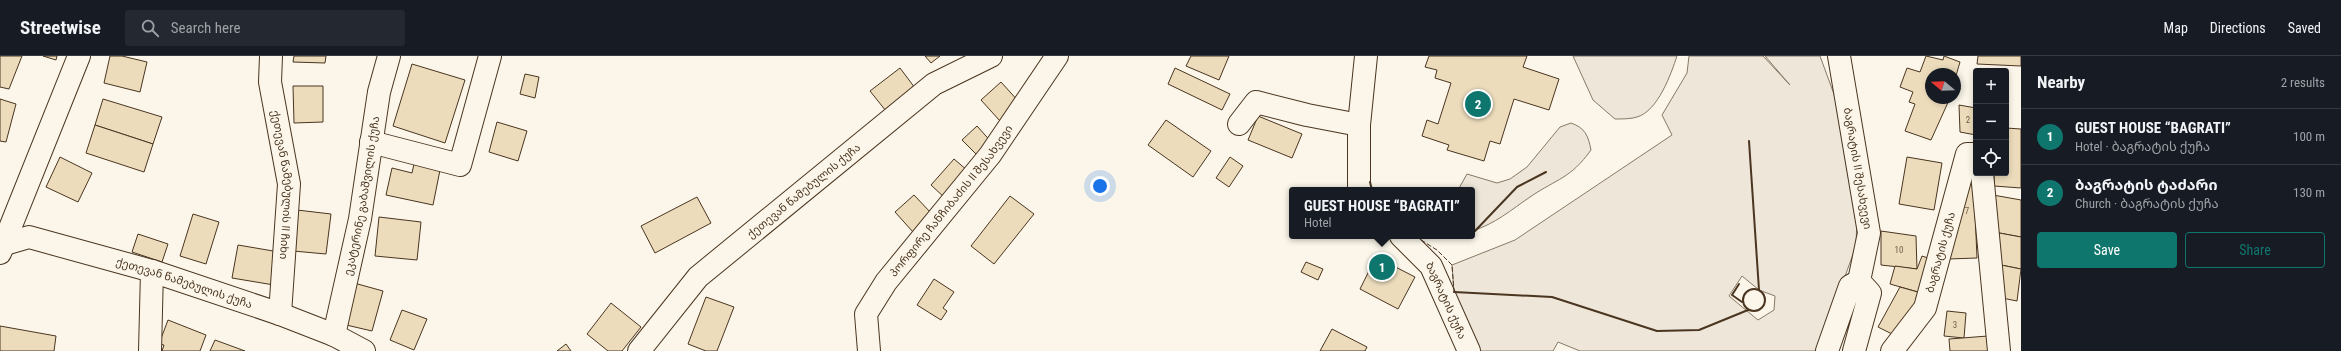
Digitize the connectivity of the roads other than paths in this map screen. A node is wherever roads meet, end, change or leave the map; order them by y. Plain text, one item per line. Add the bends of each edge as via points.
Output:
1 (79, 56) edge
2 (271, 56) edge
3 (390, 56) edge
4 (490, 56) edge
5 (991, 56) edge
6 (1057, 56) edge
7 (1366, 56) edge
8 (1839, 56) edge
9 (1239, 124) dead end
10 (1359, 125) junction
11 (371, 142) junction
12 (1973, 154) edge
13 (1982, 176) edge
14 (1360, 187) edge
15 (1404, 239) edge
16 (2, 247) edge
17 (152, 271) junction
18 (1859, 281) junction
19 (280, 314) junction
20 (334, 335) junction
21 (150, 351) edge
22 (364, 351) edge
23 (638, 351) edge
24 (869, 351) edge
25 (1468, 351) edge
26 (1827, 351) edge
27 (1854, 351) edge
28 (1892, 351) edge
29 (1999, 351) edge

1 - 16 street
2 - 19 street, ქეთევან წამებულის II ჩიხი via 270,82 289,184
3 - 11 street, ეკატერინე გაბაშვილის ქუჩა via 378,92
4 - 11 street via 460,165
5 - 23 street, ქეთევან წამებულის ქუჩა via 934,84 698,277
6 - 24 street, პორფირე ჩანჩიბაძის II შესახვევი via 990,154 886,282 866,314
7 - 10 street
8 - 18 street, ბაგრატის II შესახვევი via 1870,233
9 - 10 street via 1256,102
10 - 14 street
11 - 20 street, ეკატერინე გაბაშვილის ქუჩა via 360,219
12 - 28 street, ბაგრატის ქუჩა via 1967,154 1925,308
13 - 29 street
15 - 25 street, ბაგრატის ქუჩა via 1431,266
16 - 17 street, ქეთევან წამებულის ქუჩა via 29,237
17 - 19 street, ქეთევან წამებულის ქუჩა
17 - 21 street
18 - 26 street via 1850,286
18 - 27 street via 1870,293
19 - 20 street, ქეთევან წამებულის ქუჩა
20 - 22 street, ქეთევან წამებულის ქუჩა

